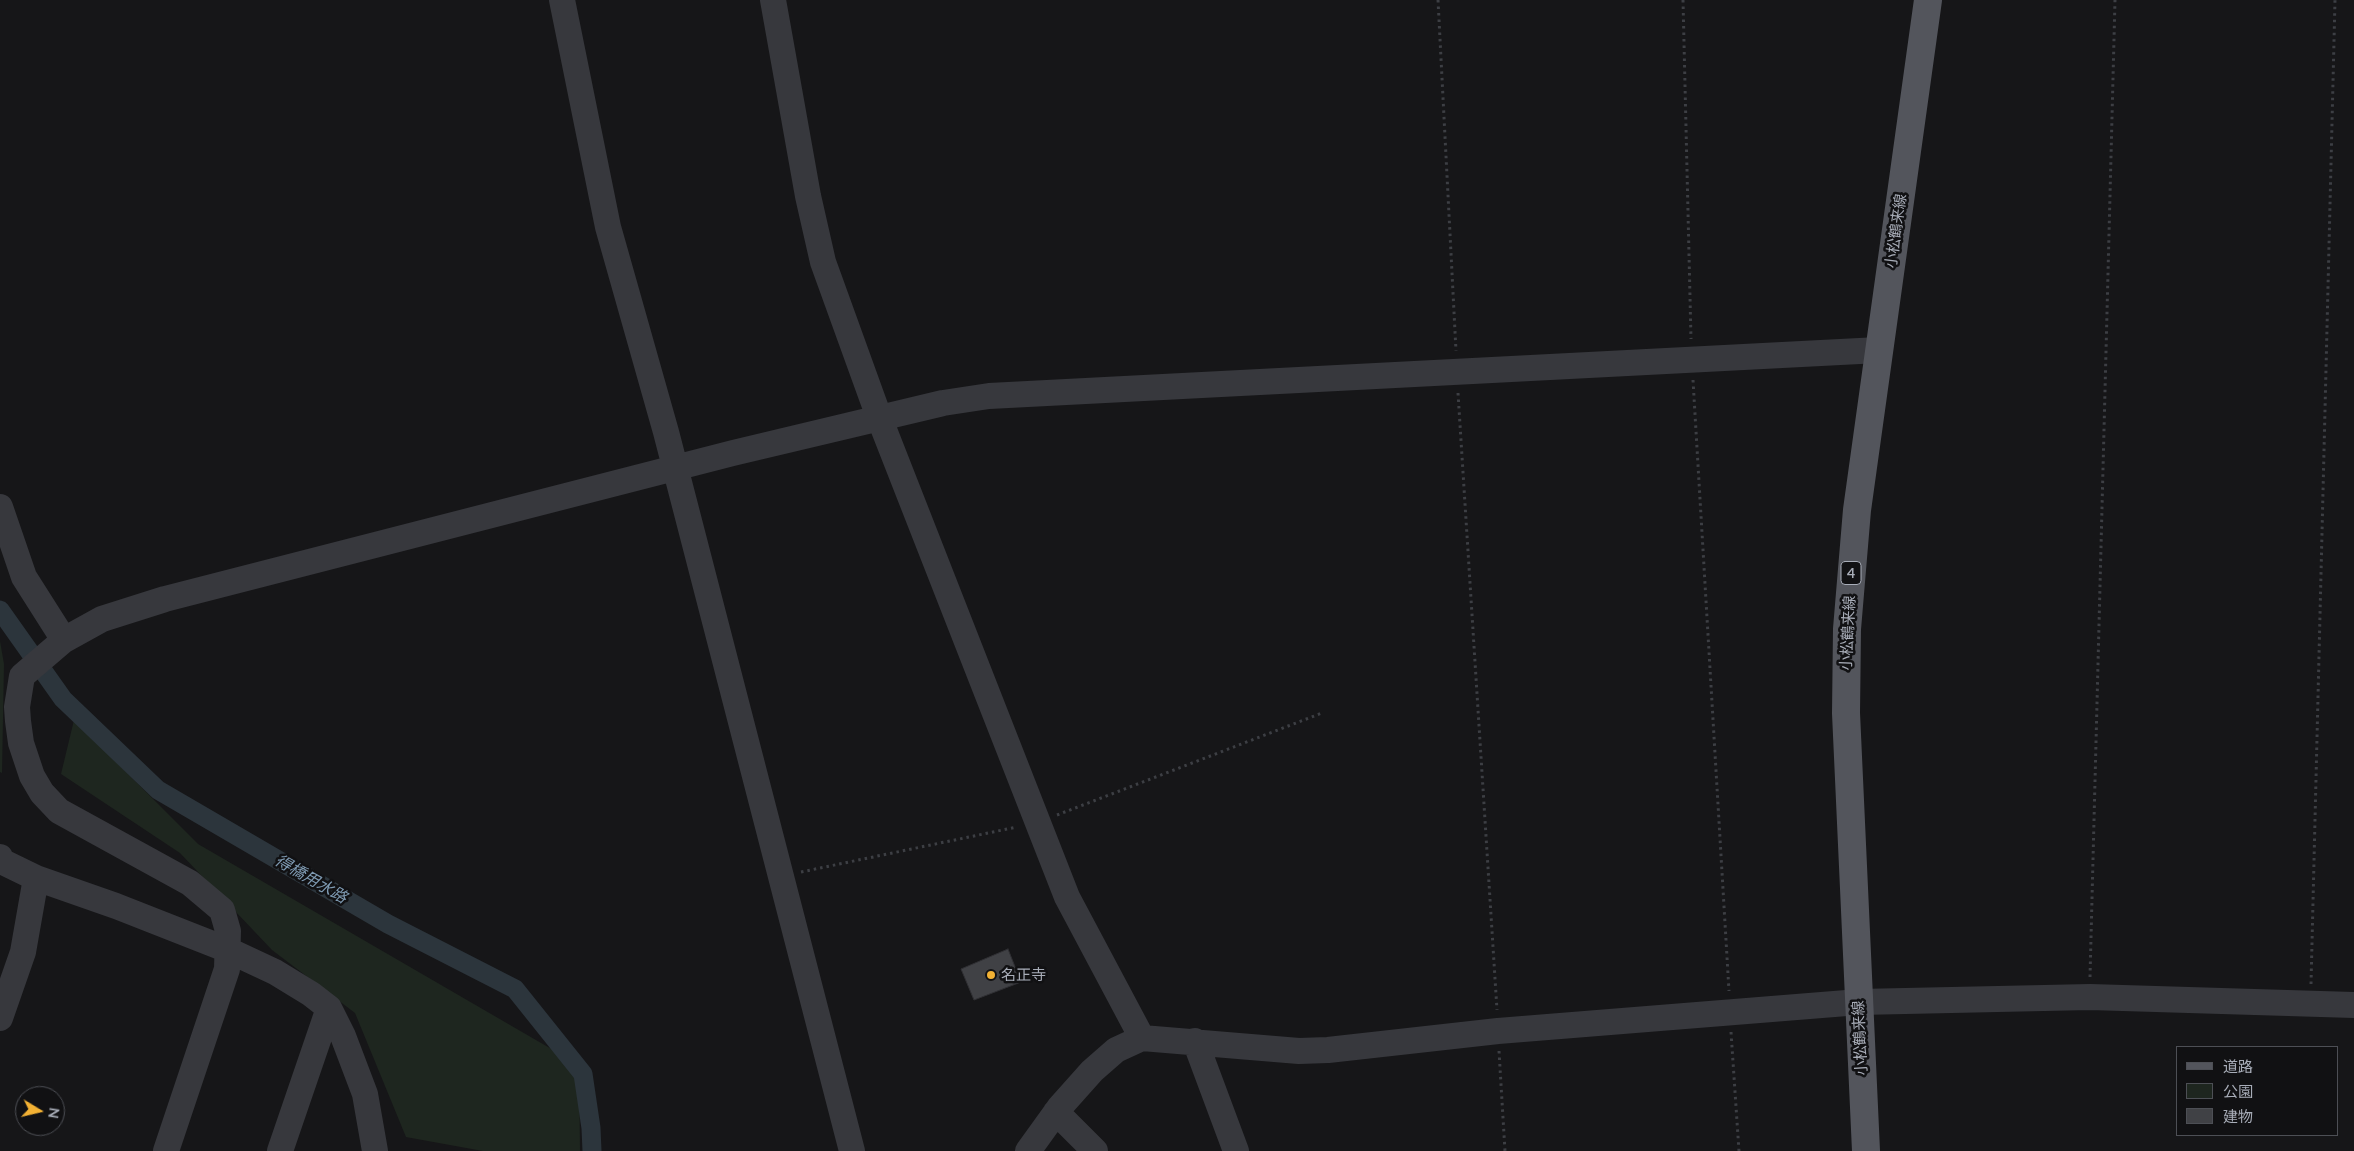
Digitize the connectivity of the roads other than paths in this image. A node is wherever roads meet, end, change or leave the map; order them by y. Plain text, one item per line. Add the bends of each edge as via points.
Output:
1 (562, 0) edge
2 (773, 0) edge
3 (1928, 0) edge
4 (1879, 350) junction
5 (879, 417) junction
6 (674, 469) junction
7 (0, 507) edge
8 (55, 647) junction
9 (0, 857) edge
10 (36, 878) junction
11 (228, 950) junction
12 (1859, 1002) junction
13 (2354, 1005) edge
14 (329, 1008) junction
15 (0, 1018) edge
16 (1142, 1038) junction
17 (1195, 1041) junction
18 (1056, 1112) junction
19 (1229, 1149) edge
20 (166, 1151) edge
21 (280, 1151) edge
22 (375, 1151) edge
23 (852, 1151) edge
24 (1028, 1151) edge
25 (1095, 1151) edge
26 (1866, 1151) edge

1 - 6 street via 608,227
2 - 5 street via 823,262
3 - 4 main road, 小松鶴来線 / 4
4 - 5 street via 989,396
4 - 12 main road, 小松鶴来線 / 4 via 1857,510 1847,629 1846,713
5 - 6 street
5 - 16 street via 1068,898
6 - 8 street via 132,609 102,619
6 - 23 street
7 - 8 street via 24,577
8 - 11 street via 22,676 17,707 21,743 32,776 42,793 60,811 190,884 222,910 228,931
9 - 10 street via 1,861
10 - 11 street
10 - 15 street via 23,952
11 - 14 street via 275,972
11 - 20 street via 227,969 213,1016
12 - 13 street via 2090,998
12 - 17 street via 1498,1031 1318,1050
12 - 26 main road, 小松鶴来線 / 4
14 - 21 street
14 - 22 street via 344,1036 365,1094
16 - 17 street
16 - 18 street via 1116,1050 1092,1071
17 - 19 street
18 - 24 street
18 - 25 street

